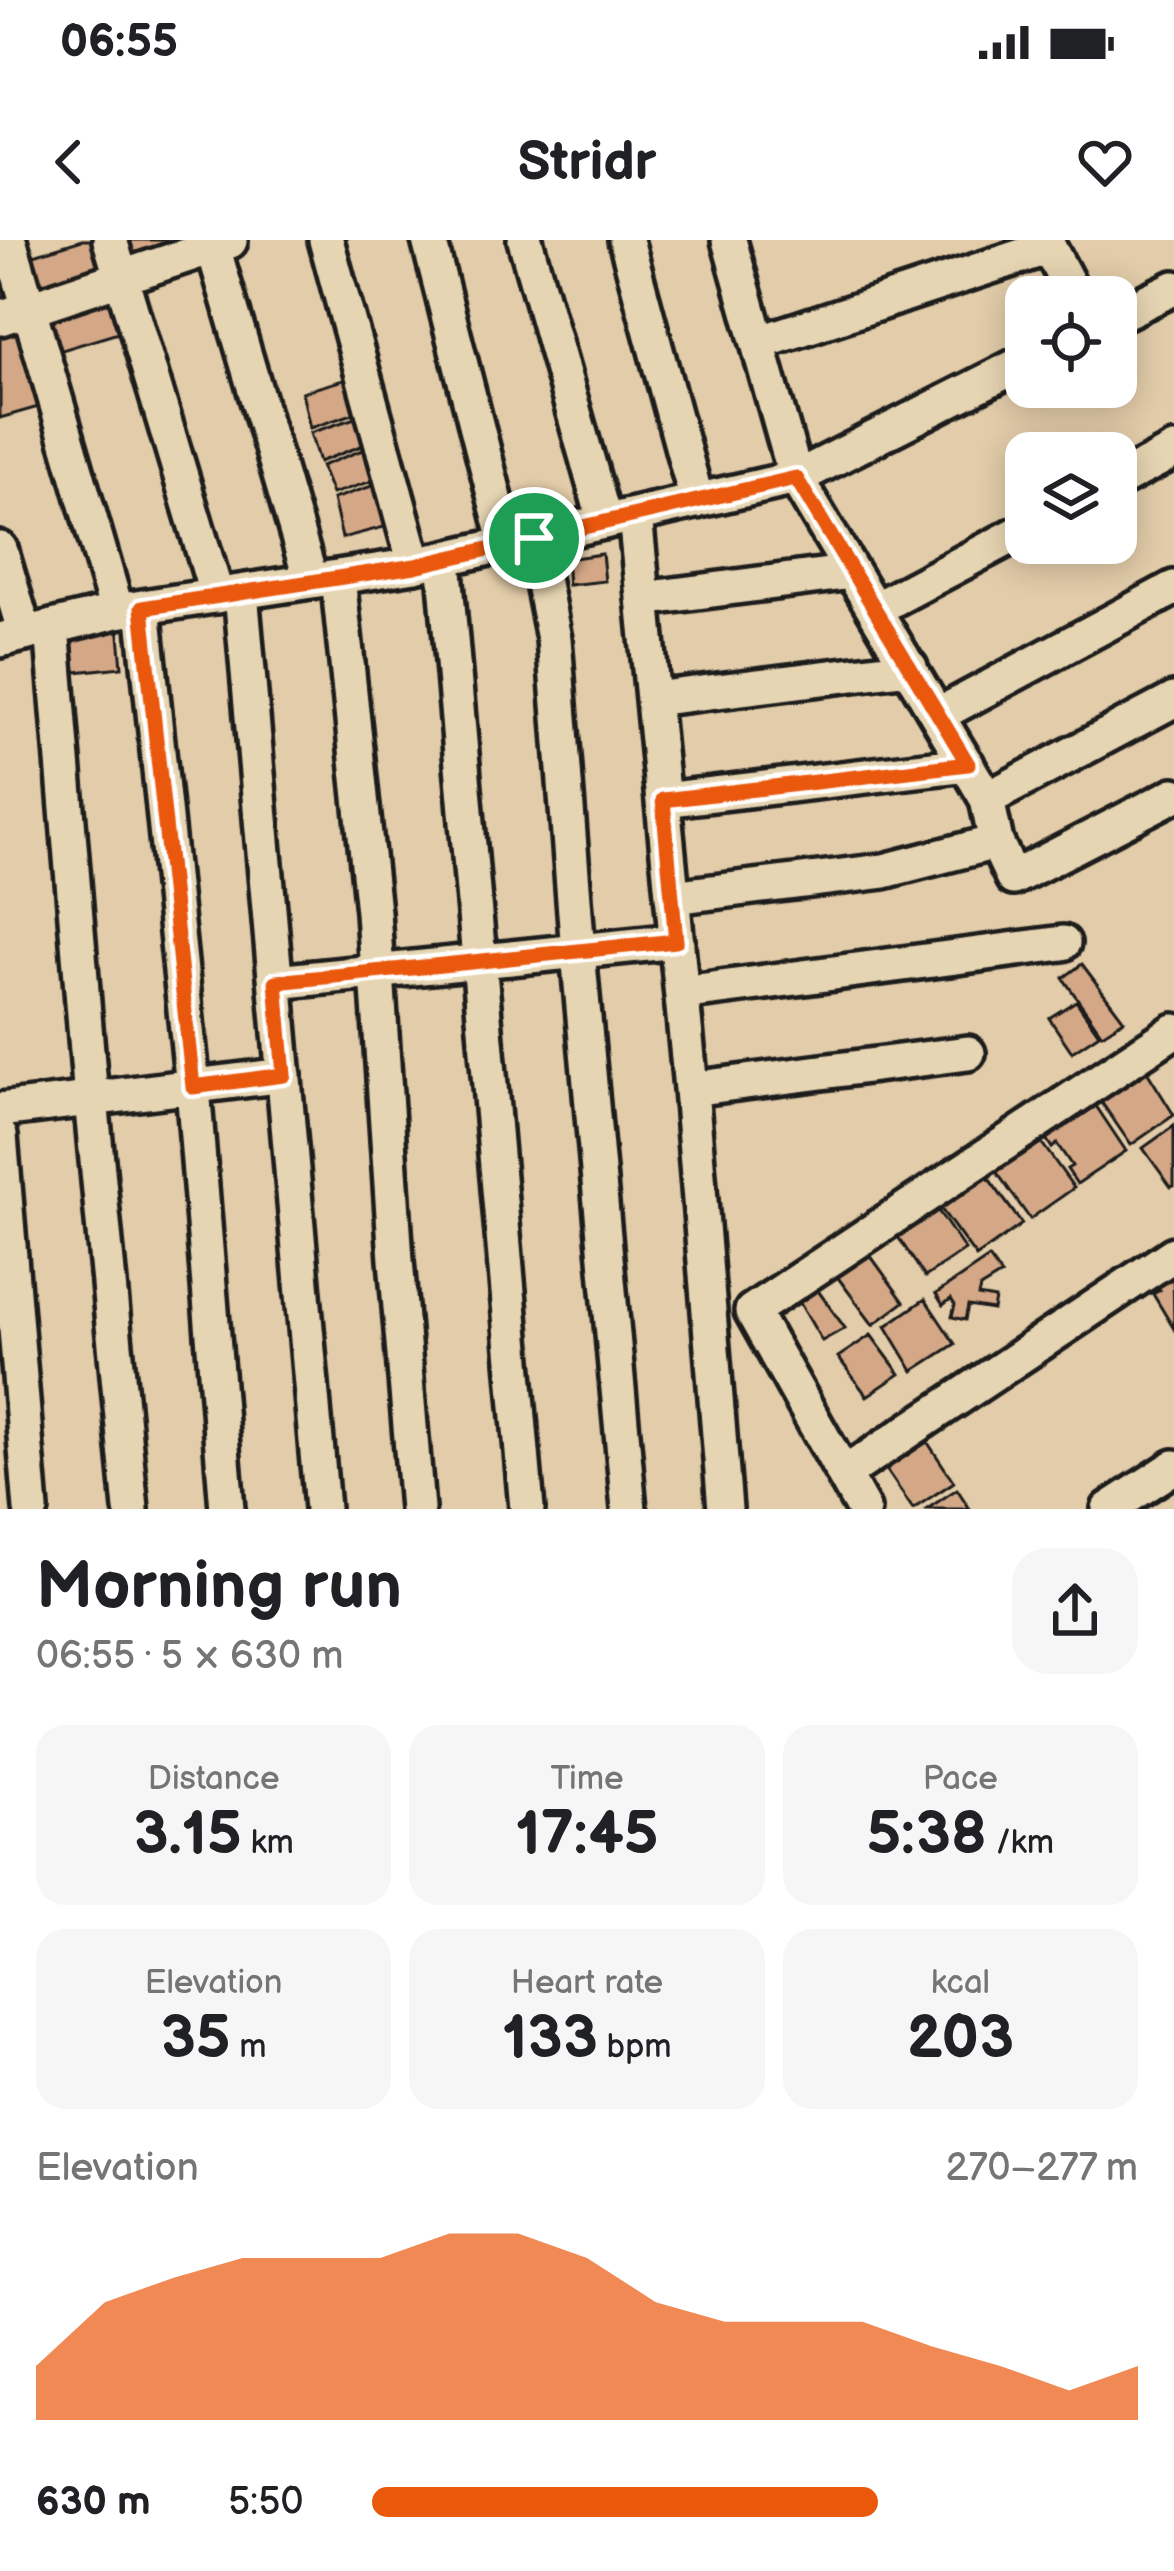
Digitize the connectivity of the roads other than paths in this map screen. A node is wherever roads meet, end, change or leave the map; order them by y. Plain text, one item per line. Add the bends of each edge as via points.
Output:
1 (9, 240) edge
2 (110, 240) edge
3 (326, 240) edge
4 (429, 240) edge
5 (525, 240) edge
6 (626, 240) edge
7 (219, 242) edge
8 (736, 242) edge
9 (1047, 243) edge
10 (1065, 276) edge
11 (121, 277) junction
12 (1174, 288) edge
13 (1137, 306) edge
14 (15, 313) edge
15 (758, 343) junction
16 (1005, 373) edge
17 (1174, 452) edge
18 (1137, 471) edge
19 (796, 478) junction
20 (697, 501) junction
21 (620, 518) junction
22 (520, 541) junction
23 (1005, 541) edge
24 (0, 549) edge
25 (429, 562) junction
26 (852, 572) junction
27 (324, 579) junction
28 (1174, 588) edge
29 (229, 594) junction
30 (644, 599) junction
31 (130, 609) junction
32 (875, 609) junction
33 (26, 634) edge
34 (910, 668) junction
35 (653, 699) junction
36 (1174, 700) edge
37 (938, 715) junction
38 (968, 764) junction
39 (1174, 795) edge
40 (987, 799) junction
41 (663, 800) junction
42 (996, 842) junction
43 (672, 897) junction
44 (676, 941) junction
45 (1063, 943) dead end
46 (578, 952) junction
47 (482, 963) junction
48 (377, 974) junction
49 (276, 982) junction
50 (682, 993) junction
51 (1174, 1030) edge
52 (968, 1053) dead end
53 (284, 1075) junction
54 (193, 1087) junction
55 (691, 1089) junction
56 (91, 1099) junction
57 (0, 1110) edge
58 (0, 1136) edge
59 (1174, 1254) edge
60 (1174, 1467) edge
61 (844, 1474) junction
62 (31, 1509) edge
63 (131, 1509) edge
64 (226, 1509) edge
65 (322, 1509) edge
66 (418, 1509) edge
67 (527, 1509) edge
68 (629, 1509) edge
69 (725, 1509) edge
70 (863, 1509) edge
71 (1109, 1509) edge

1 - 14 street
2 - 11 street
3 - 25 street
4 - 22 street
5 - 21 street
6 - 20 street
7 - 11 street
7 - 27 street
8 - 15 street
9 - 10 street
9 - 15 street
11 - 14 street
11 - 29 street
12 - 13 street
14 - 31 street
15 - 19 street
16 - 19 street
17 - 18 street
19 - 20 street
19 - 26 street
20 - 21 street
21 - 22 street
21 - 30 street
22 - 25 street
22 - 46 street via 554,639
23 - 32 street
24 - 33 street
25 - 27 street
25 - 47 street
26 - 30 street
26 - 32 street
27 - 29 street
27 - 48 street
28 - 37 street
29 - 31 street
29 - 49 street
30 - 35 street
31 - 33 street
31 - 54 street
32 - 34 street
33 - 56 street
34 - 35 street
34 - 37 street
35 - 41 street
36 - 40 street
37 - 38 street
38 - 40 street
38 - 41 street
39 - 42 street via 1013,878
40 - 42 street
41 - 43 street
42 - 43 street via 884,871
43 - 44 street
44 - 46 street
44 - 50 street
45 - 50 street
46 - 47 street
46 - 68 street
47 - 48 street
47 - 67 street
48 - 49 street
48 - 66 street
49 - 53 street
50 - 55 street
51 - 61 street via 752,1311
52 - 55 street
53 - 54 street
53 - 65 street
54 - 56 street
54 - 64 street
55 - 69 street
56 - 57 street
56 - 63 street
58 - 62 street
59 - 61 street
60 - 71 street
61 - 70 street

